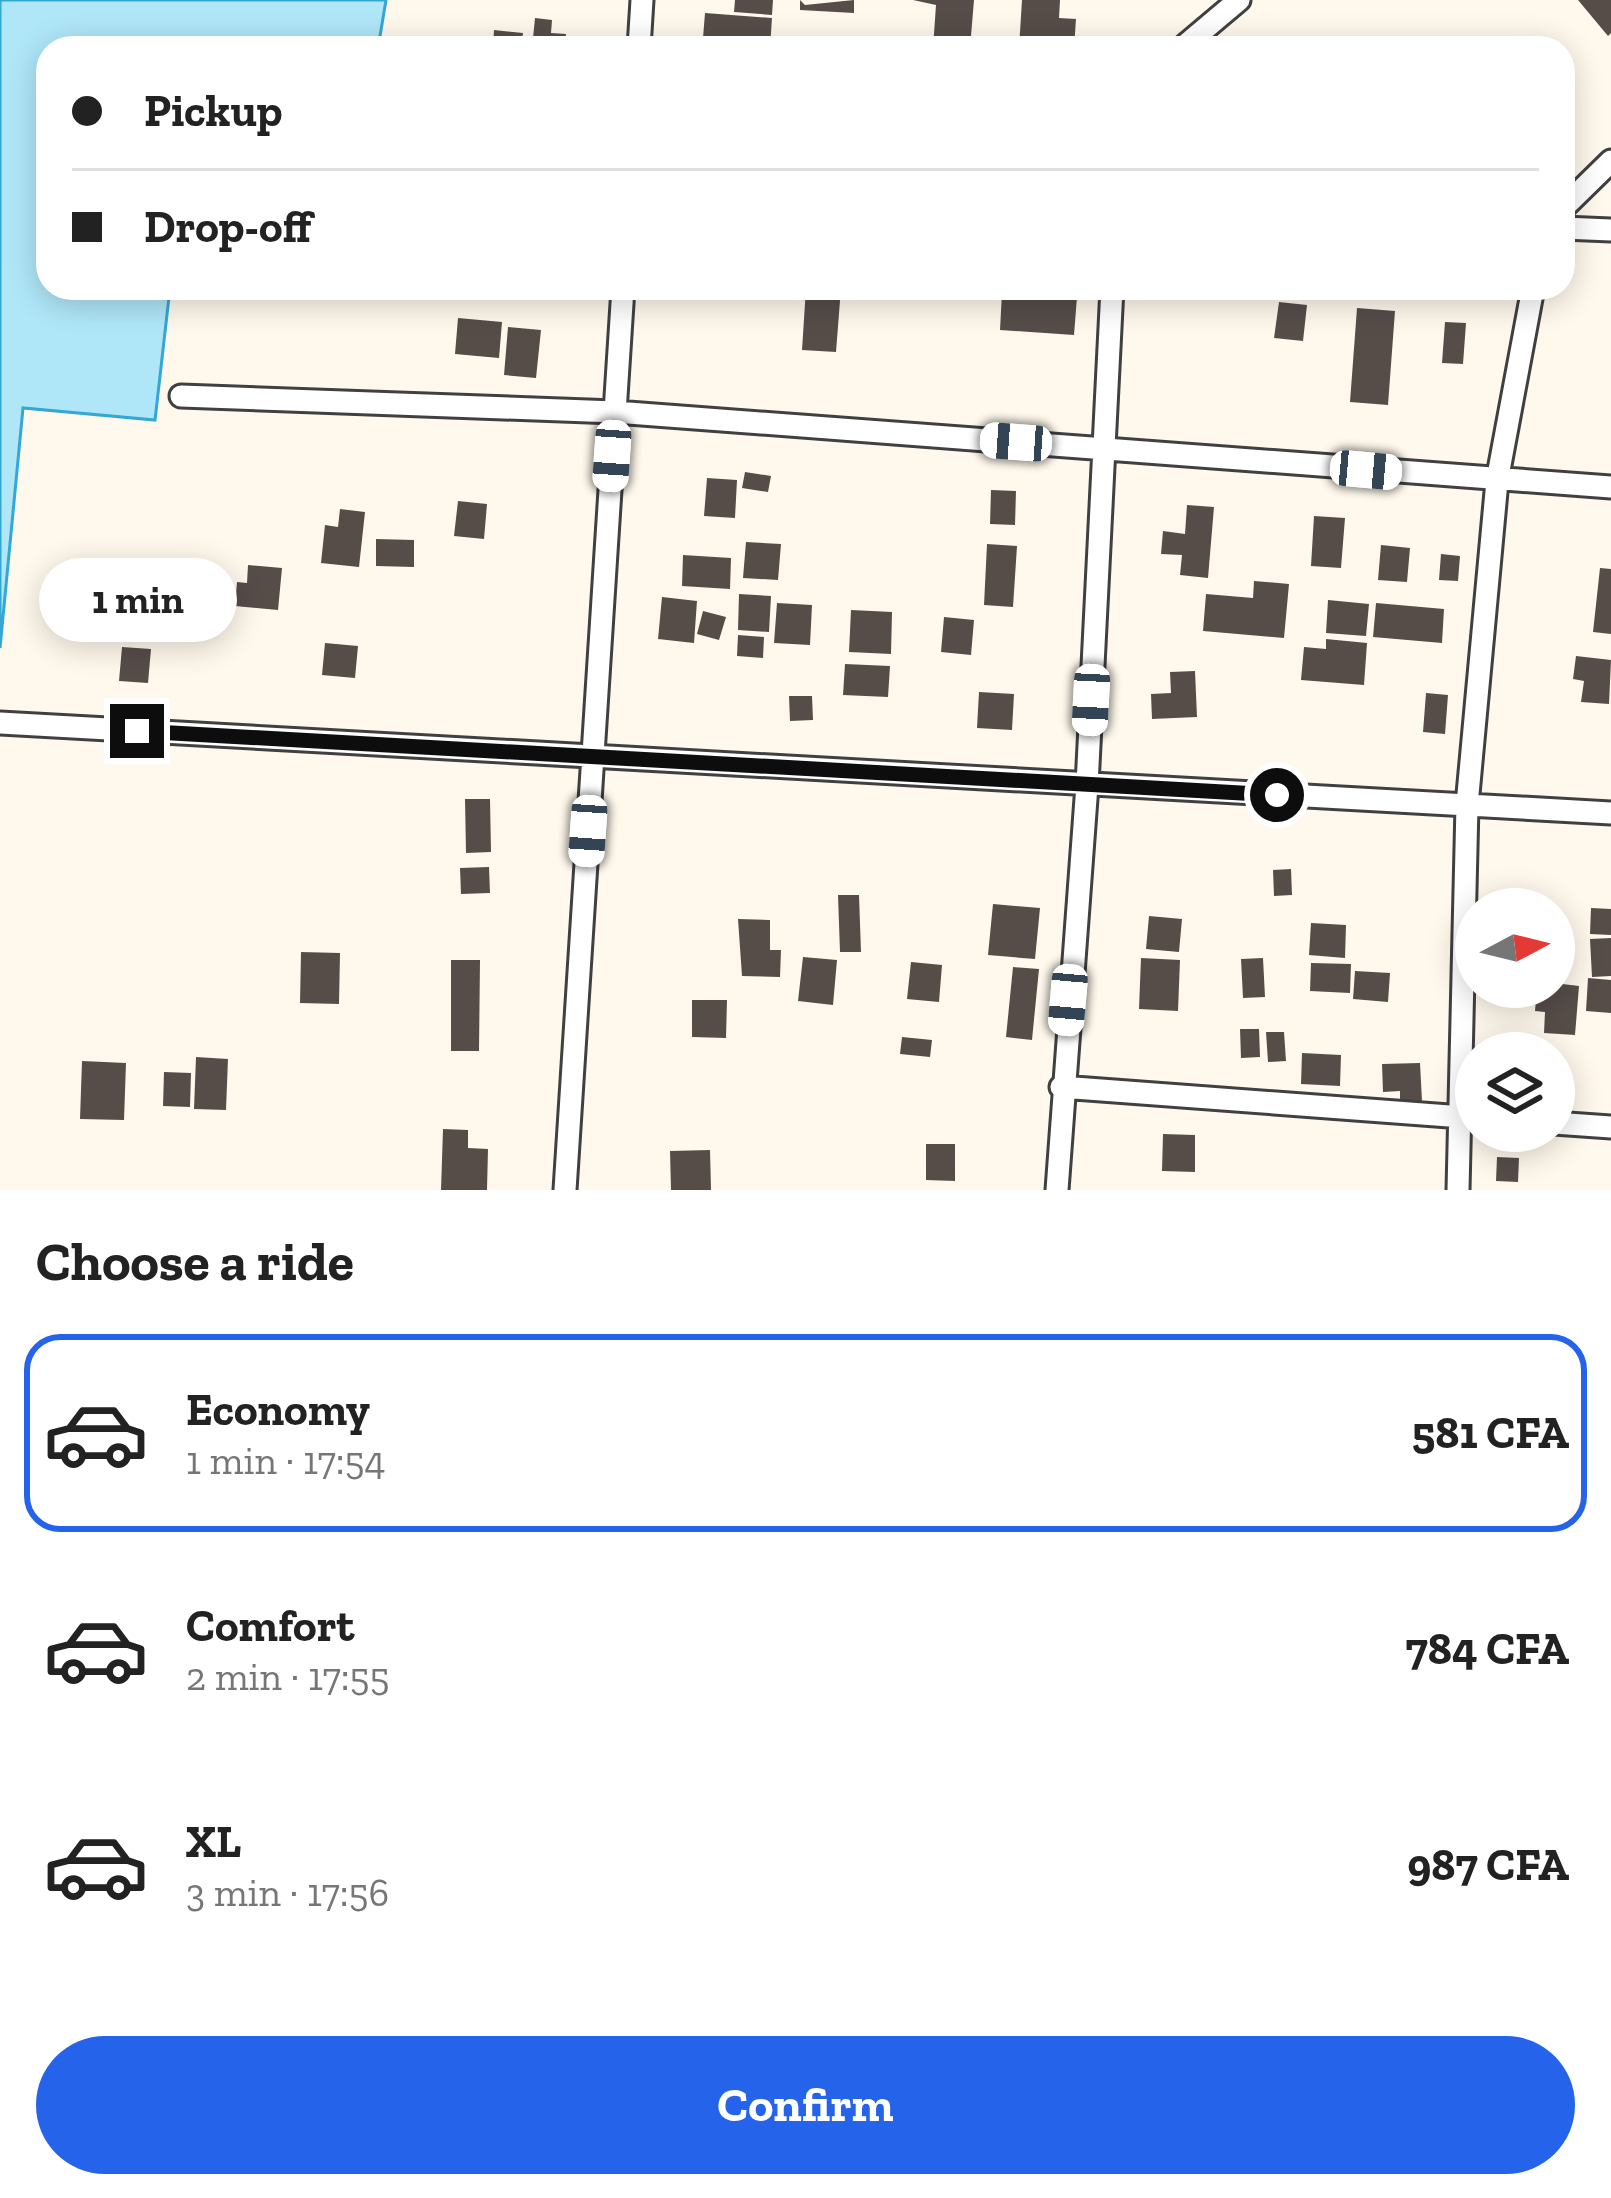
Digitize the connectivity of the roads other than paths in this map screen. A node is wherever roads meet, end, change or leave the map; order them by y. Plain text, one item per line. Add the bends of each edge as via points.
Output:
1 (642, 0) edge
2 (1239, 0) edge
3 (639, 36) edge
4 (1196, 36) edge
5 (1611, 161) edge
6 (1575, 196) edge
7 (1575, 228) edge
8 (1611, 230) edge
9 (622, 300) edge
10 (1111, 300) edge
11 (1531, 300) edge
12 (181, 396) dead end
13 (615, 412) junction
14 (1105, 448) junction
15 (1498, 482) junction
16 (1611, 487) edge
17 (0, 723) edge
18 (592, 758) junction
19 (1087, 785) junction
20 (1468, 805) junction
21 (1611, 813) edge
22 (1468, 1032) edge
23 (1060, 1087) junction
24 (1455, 1116) edge
25 (1575, 1124) edge
26 (1611, 1127) edge
27 (1463, 1152) edge
28 (565, 1190) edge
29 (1057, 1190) edge
30 (1458, 1190) edge

1 - 3 street
2 - 4 street
5 - 6 street
7 - 8 street
9 - 13 street
10 - 14 street
11 - 15 street
12 - 13 street
13 - 14 street
13 - 18 street
14 - 15 street
14 - 19 street
15 - 16 street
15 - 20 street
17 - 18 street
18 - 19 street
18 - 28 street
19 - 20 street
19 - 23 street
20 - 21 street
20 - 22 street
23 - 24 street
23 - 29 street
25 - 26 street
27 - 30 street

